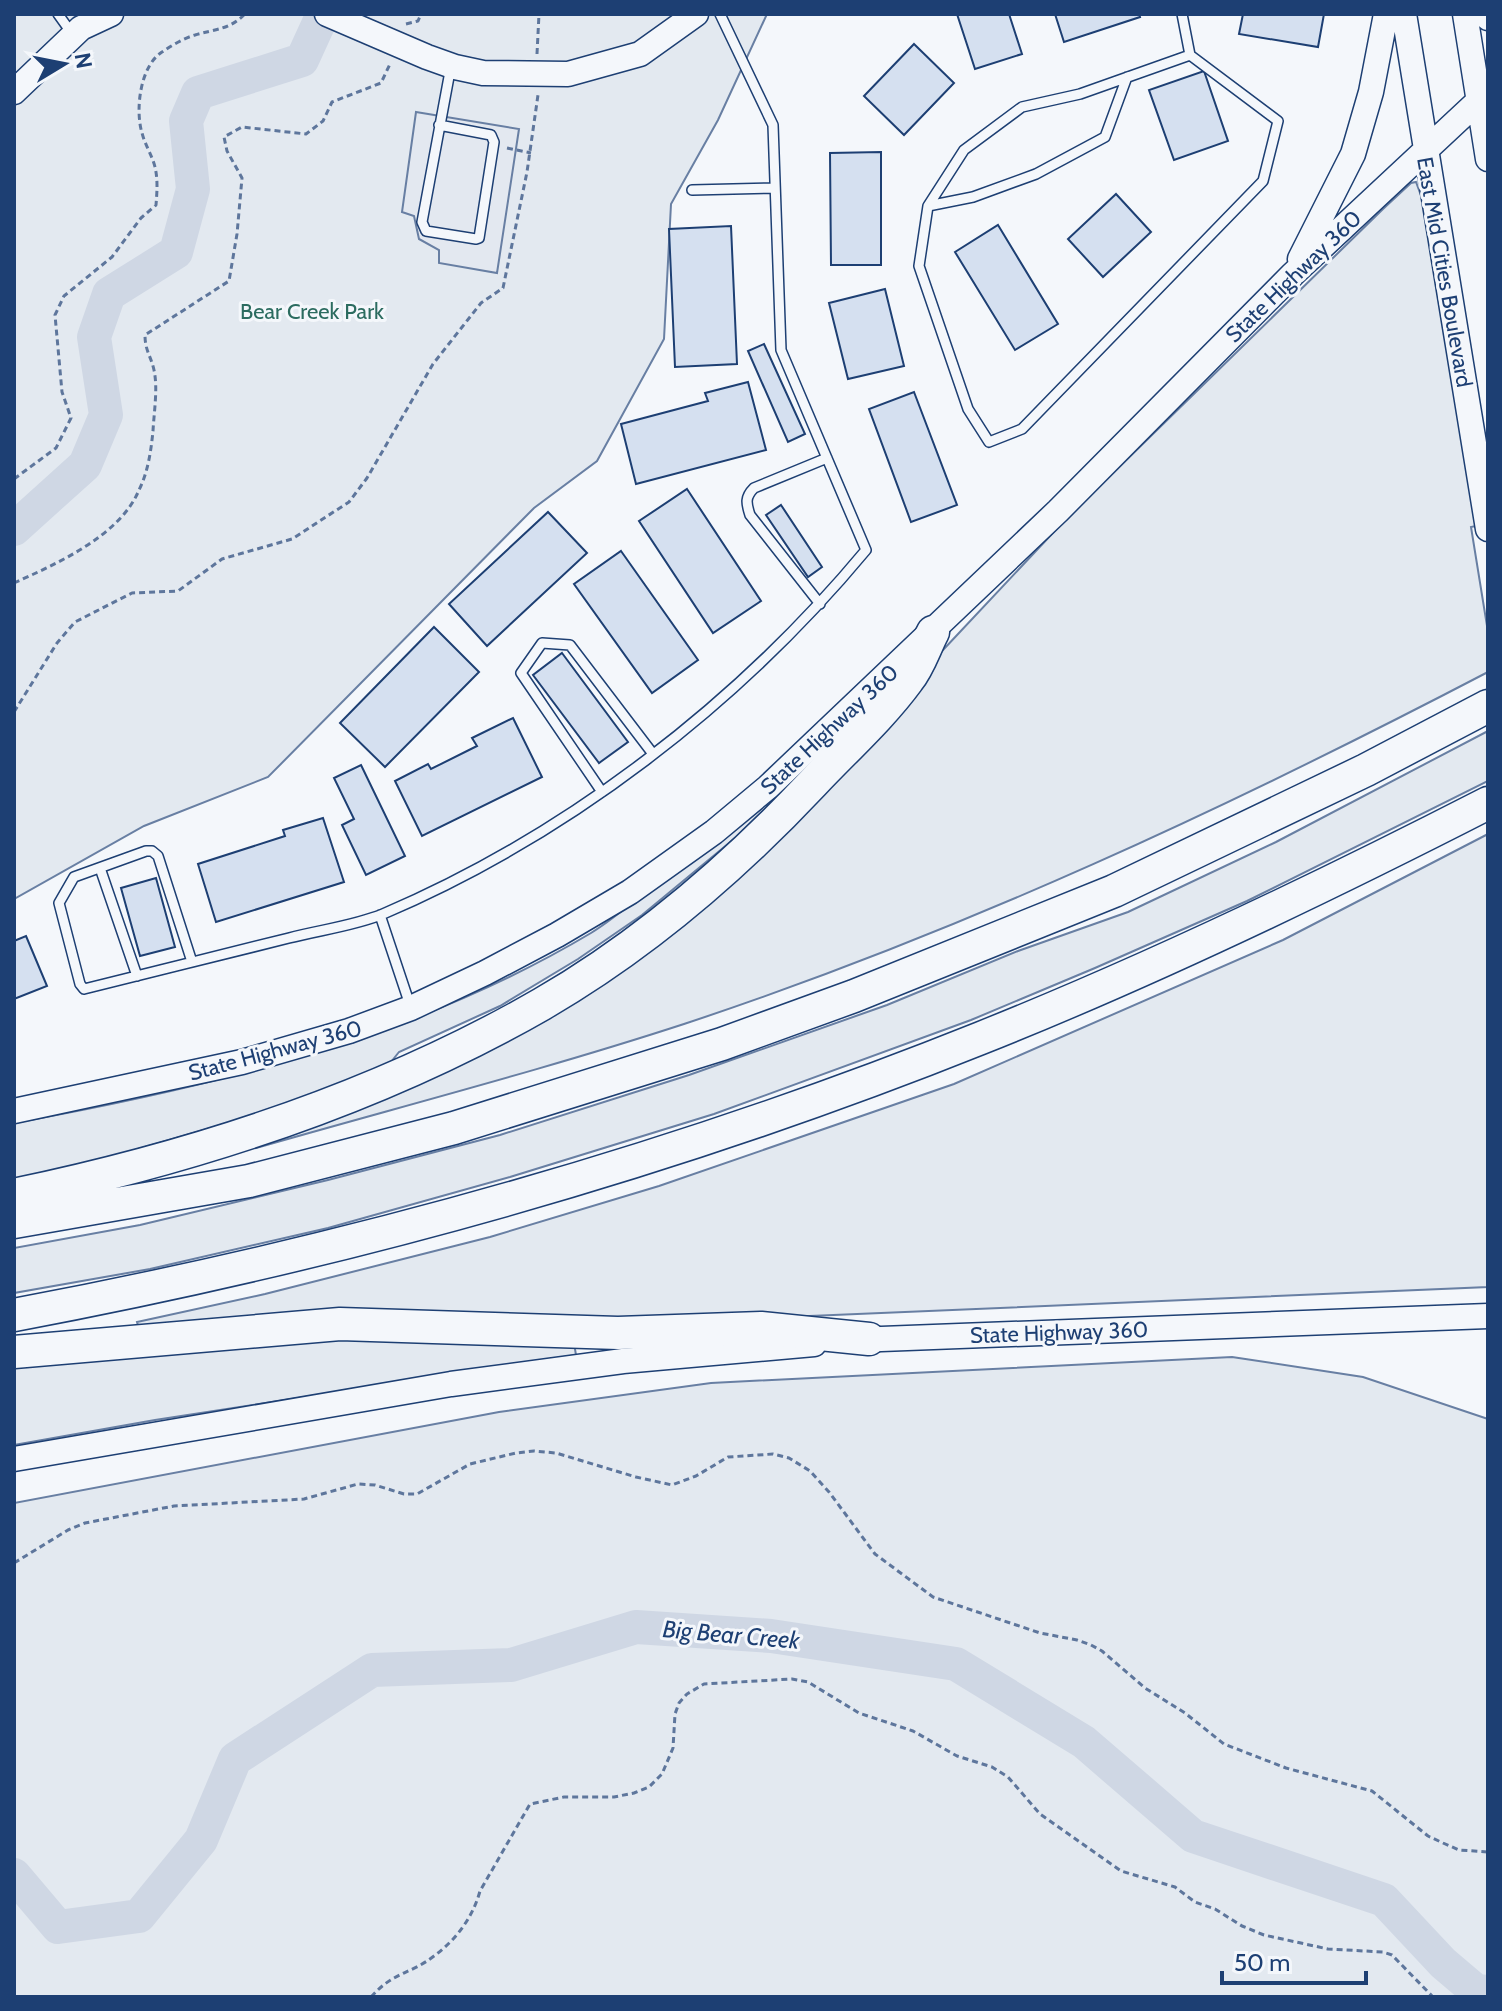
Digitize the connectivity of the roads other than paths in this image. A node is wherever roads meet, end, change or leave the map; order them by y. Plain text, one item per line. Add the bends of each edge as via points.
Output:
1 (58, 14) edge
2 (111, 14) edge
3 (327, 14) edge
4 (696, 14) edge
5 (720, 14) edge
6 (1182, 14) edge
7 (1386, 14) edge
8 (1404, 14) edge
9 (1465, 14) edge
10 (73, 35) junction
11 (1190, 55) junction
12 (451, 65) junction
13 (1127, 77) junction
14 (14, 92) edge
15 (1483, 97) edge
16 (439, 125) junction
17 (1425, 149) junction
18 (1488, 159) edge
19 (775, 188) junction
20 (692, 190) dead end
21 (928, 206) junction
22 (1293, 274) junction
23 (827, 458) junction
24 (1488, 529) edge
25 (820, 604) junction
26 (933, 632) junction
27 (1488, 706) edge
28 (653, 754) junction
29 (602, 792) junction
30 (1488, 803) edge
31 (100, 868) junction
32 (380, 915) junction
33 (192, 962) junction
34 (137, 976) junction
35 (411, 1008) junction
36 (14, 1111) edge
37 (14, 1195) edge
38 (14, 1222) edge
39 (14, 1315) edge
40 (1488, 1316) edge
41 (869, 1339) junction
42 (14, 1352) edge
43 (14, 1459) edge

1 - 10 lane
2 - 10 main road
3 - 12 main road
4 - 12 main road via 640,54 568,74 483,73
5 - 19 lane via 773,125
6 - 11 lane
7 - 22 main road via 1353,154
8 - 17 main road, East Mid Cities Boulevard
9 - 15 main road
10 - 14 main road
11 - 13 lane
11 - 21 lane via 1278,121 1263,181 1022,429 989,442 968,409 919,266
12 - 16 lane
13 - 21 lane via 1022,107 964,150
13 - 21 lane via 1105,137 1036,174 973,197
15 - 17 main road, State Highway 360
15 - 18 main road
16 - 16 lane via 491,135 494,146 479,238 426,231 422,222
17 - 22 main road, State Highway 360
17 - 24 main road, East Mid Cities Boulevard
19 - 20 lane
19 - 23 lane via 781,350
22 - 26 main road, State Highway 360
23 - 25 lane via 866,550
23 - 25 lane via 754,488 746,504
25 - 28 lane via 698,720
26 - 35 main road, State Highway 360 via 714,832 630,892 557,935
26 - 37 highway via 910,679 780,818 627,947 544,1003 447,1055 350,1096 116,1172
27 - 38 highway via 1114,891 722,1044 454,1128 263,1177
28 - 29 lane
28 - 29 lane via 570,645 542,643 521,673
29 - 32 lane via 469,871
30 - 39 highway via 1105,987 849,1088 582,1178 446,1217 236,1269
31 - 33 lane via 146,851 158,856
31 - 34 lane
31 - 34 lane via 74,877 59,903 80,984 84,989
32 - 33 lane
32 - 35 lane
33 - 34 lane
35 - 36 main road, State Highway 360 via 242,1062
40 - 41 main road, State Highway 360
41 - 42 highway via 761,1328 618,1333 340,1324
41 - 43 main road, State Highway 360 via 623,1361 451,1384

